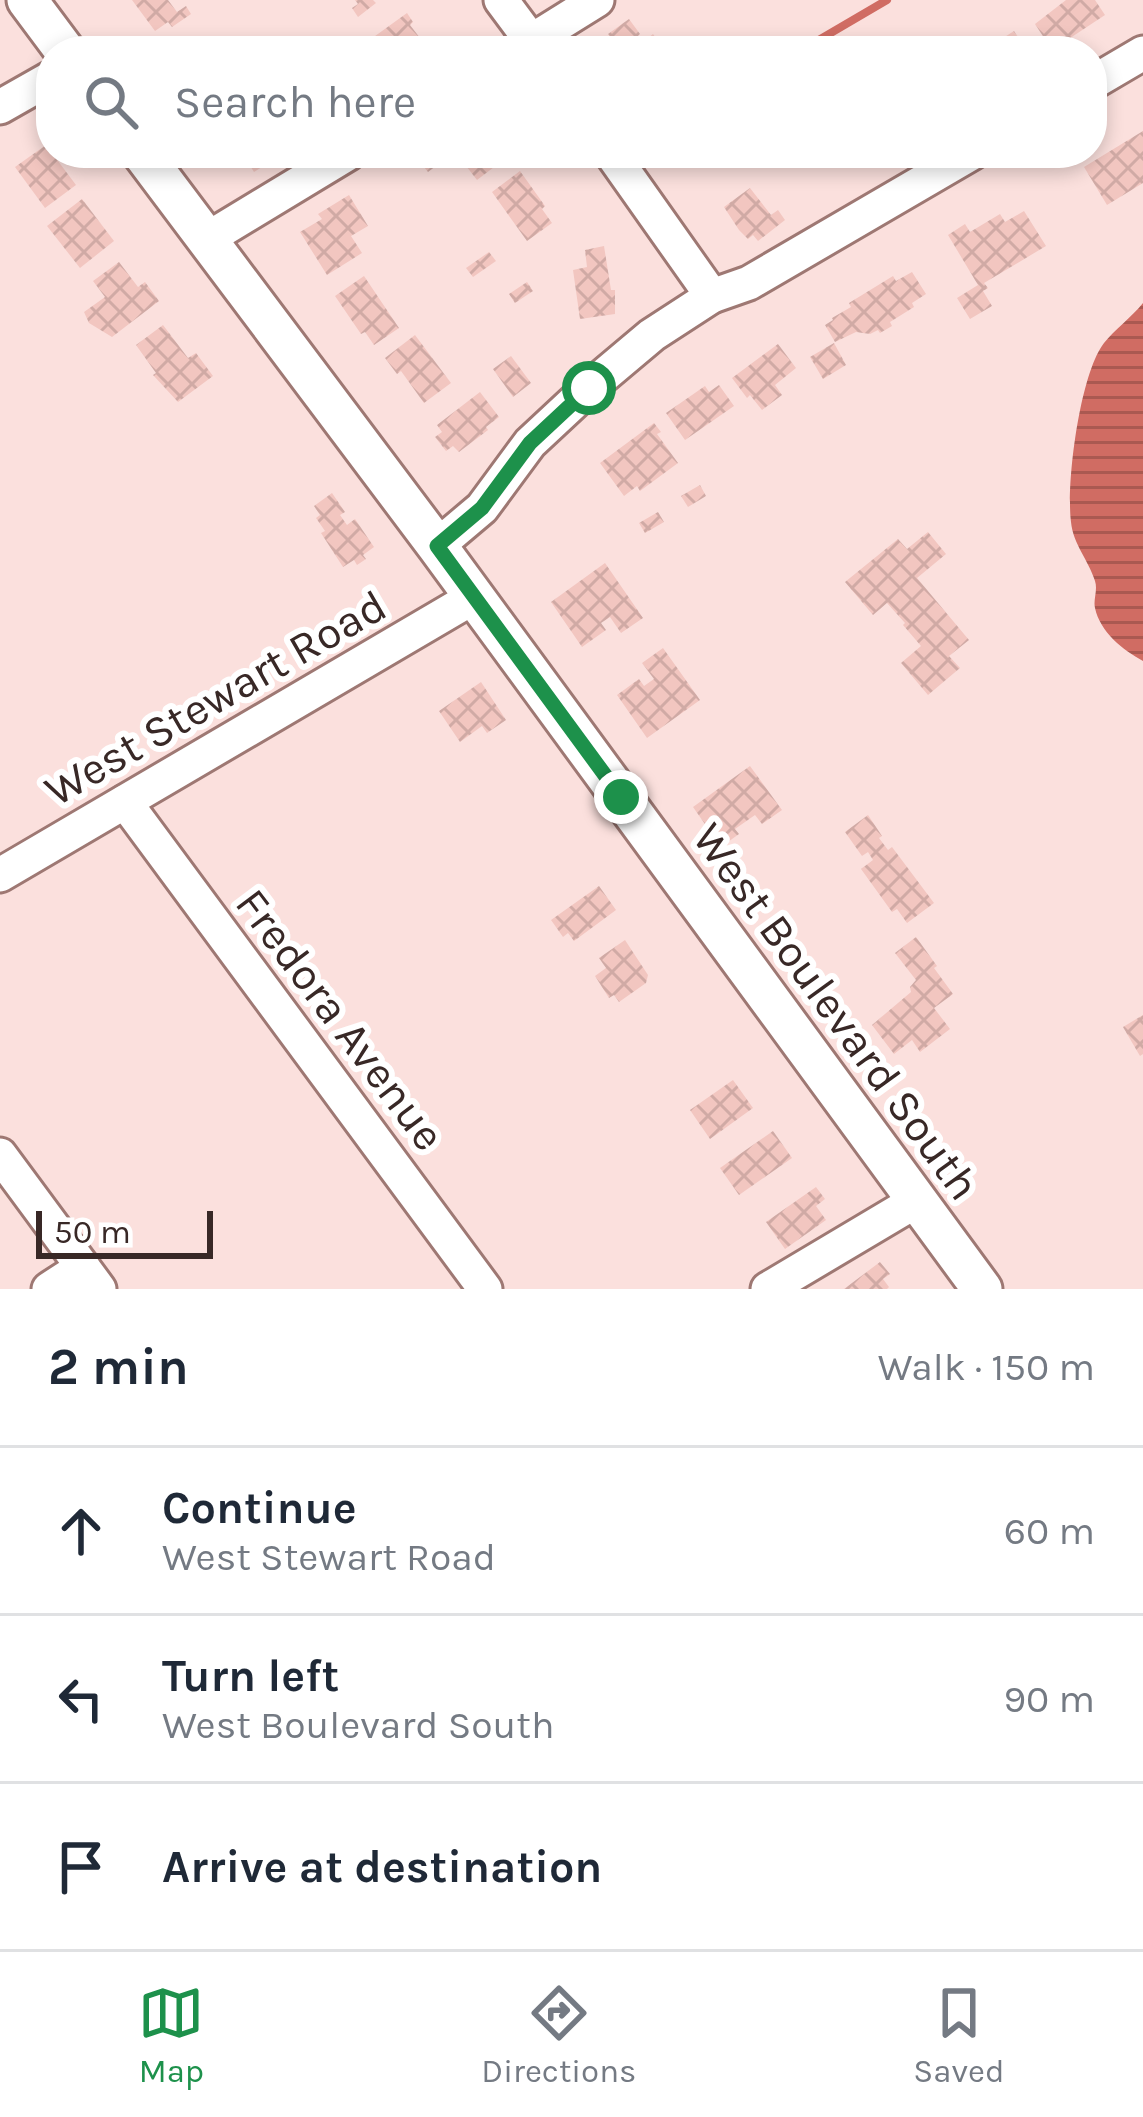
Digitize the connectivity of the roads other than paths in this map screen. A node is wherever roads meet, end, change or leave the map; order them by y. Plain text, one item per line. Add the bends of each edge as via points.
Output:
1 (27, 0) edge
2 (501, 0) edge
3 (596, 0) edge
4 (54, 36) edge
5 (521, 36) edge
6 (545, 36) edge
7 (1143, 53) edge
8 (1107, 74) edge
9 (36, 87) edge
10 (0, 107) edge
11 (153, 168) edge
12 (324, 168) edge
13 (622, 168) edge
14 (946, 168) edge
15 (207, 239) junction
16 (712, 296) junction
17 (437, 546) junction
18 (475, 596) junction
19 (124, 802) junction
20 (0, 875) edge
21 (0, 1155) edge
22 (916, 1202) junction
23 (91, 1278) edge
24 (49, 1289) edge
25 (485, 1289) edge
26 (768, 1289) edge
27 (982, 1289) edge

1 - 4 main road
2 - 5 street
3 - 6 street
7 - 8 street
9 - 10 street
11 - 15 main road, West Boulevard South
12 - 15 street
13 - 16 street
14 - 16 street via 749,284
15 - 17 main road, West Boulevard South
16 - 17 street via 589,388 530,443 482,508
17 - 18 main road, West Boulevard South
18 - 19 street, West Stewart Road
18 - 22 main road, West Boulevard South
19 - 20 street, West Stewart Road
19 - 25 street, Fredora Avenue
21 - 23 street
22 - 26 street
22 - 27 main road, West Boulevard South
23 - 24 street

